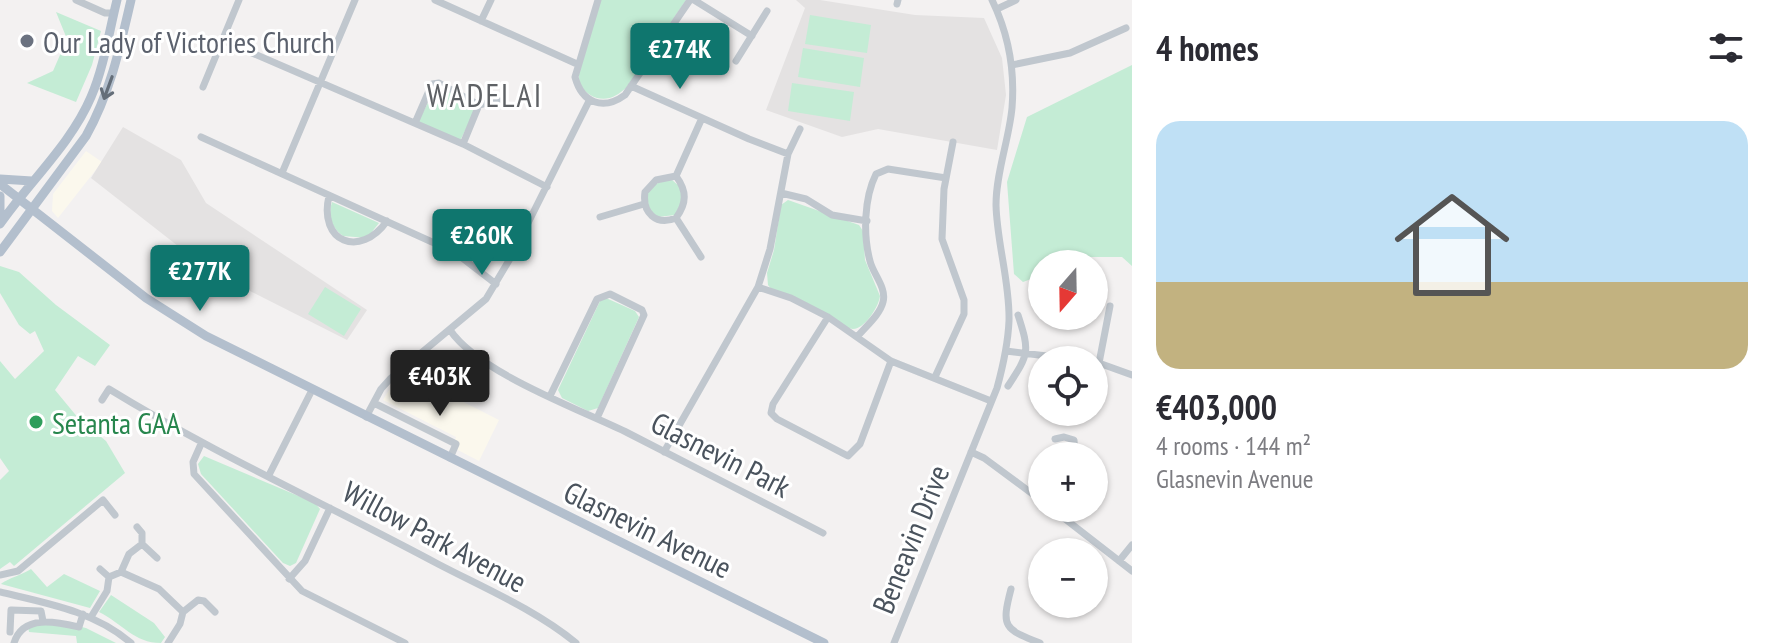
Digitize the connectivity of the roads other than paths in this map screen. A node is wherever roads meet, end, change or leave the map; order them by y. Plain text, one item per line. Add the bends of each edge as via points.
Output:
1 (76, 0) edge
2 (117, 0) edge
3 (128, 0) edge
4 (239, 0) edge
5 (355, 0) edge
6 (435, 0) edge
7 (491, 0) edge
8 (598, 0) edge
9 (692, 0) edge
10 (992, 0) edge
11 (1016, 0) edge
12 (997, 9) junction
13 (767, 11) dead end
14 (114, 13) junction
15 (481, 21) junction
16 (1126, 28) dead end
17 (752, 36) junction
18 (222, 40) junction
19 (736, 61) dead end
20 (577, 64) junction
21 (1012, 65) junction
22 (320, 82) junction
23 (631, 86) junction
24 (203, 87) dead end
25 (498, 100) dead end
26 (589, 101) junction
27 (479, 105) junction
28 (702, 118) junction
29 (415, 123) junction
30 (800, 129) dead end
31 (201, 137) dead end
32 (953, 142) dead end
33 (463, 144) junction
34 (788, 154) junction
35 (282, 173) junction
36 (676, 176) junction
37 (946, 178) junction
38 (32, 181) junction
39 (0, 182) edge
40 (547, 187) junction
41 (781, 193) junction
42 (0, 196) edge
43 (329, 196) junction
44 (18, 199) junction
45 (644, 204) junction
46 (32, 208) junction
47 (600, 217) dead end
48 (0, 218) edge
49 (676, 218) junction
50 (387, 221) junction
51 (867, 221) junction
52 (0, 224) edge
53 (0, 252) edge
54 (701, 257) dead end
55 (496, 284) junction
56 (758, 287) junction
57 (1110, 306) dead end
58 (1018, 315) dead end
59 (828, 317) junction
60 (450, 330) junction
61 (857, 337) junction
62 (1100, 346) edge
63 (1006, 351) junction
64 (1026, 353) junction
65 (891, 361) junction
66 (1108, 366) edge
67 (1132, 375) edge
68 (935, 377) junction
69 (1008, 386) dead end
70 (312, 390) junction
71 (550, 396) junction
72 (102, 400) dead end
73 (991, 401) junction
74 (374, 403) junction
75 (366, 417) junction
76 (597, 418) junction
77 (423, 427) junction
78 (1055, 439) dead end
79 (416, 441) junction
80 (1074, 442) edge
81 (201, 444) junction
82 (664, 452) junction
83 (971, 452) junction
84 (450, 458) junction
85 (269, 475) junction
86 (1028, 491) edge
87 (330, 508) junction
88 (115, 515) dead end
89 (1069, 522) edge
90 (137, 527) dead end
91 (823, 533) dead end
92 (142, 544) junction
93 (1132, 545) edge
94 (157, 558) dead end
95 (1119, 561) junction
96 (100, 569) dead end
97 (1132, 571) edge
98 (121, 572) junction
99 (0, 575) edge
100 (109, 577) junction
101 (289, 579) junction
102 (1011, 589) dead end
103 (0, 592) edge
104 (183, 612) junction
105 (215, 612) dead end
106 (87, 615) junction
107 (43, 621) junction
108 (14, 636) edge
109 (390, 640) edge
110 (131, 643) edge
111 (168, 643) edge
112 (405, 643) edge
113 (576, 643) edge
114 (824, 643) edge
115 (894, 643) edge
116 (1040, 643) edge

1 - 14 street
2 - 14 main road
3 - 14 main road via 121,12
3 -> 46 main road via 112,78 96,117
4 - 18 street
5 - 22 street
6 - 15 street
7 - 15 street
8 - 20 street
9 - 17 street
9 - 23 street
10 - 12 street, Beneavin Drive
11 - 12 street
12 - 21 street, Beneavin Drive
13 - 17 street
14 - 38 main road via 90,100
15 - 20 street
16 - 21 street via 1070,53
17 - 19 street
18 - 22 street
18 - 24 street
20 - 26 street via 577,87
21 - 63 street, Beneavin Drive via 1012,109 996,209 1009,320
22 - 29 street
22 - 35 street
23 - 26 street via 615,102
23 - 28 street
25 - 27 street
26 - 40 street
27 - 29 street via 432,84
27 - 33 street
28 - 34 street
28 - 36 street
29 - 33 street
30 - 34 street
31 - 35 street
32 - 37 street
33 - 40 street
34 - 41 street
35 - 43 street
36 - 45 street via 656,180 645,192
36 - 49 street via 685,197
37 - 51 street via 882,170 871,184
37 - 68 street via 942,239 964,314
38 - 39 main road
38 - 44 main road
39 - 44 main road, Glasnevin Avenue
40 - 55 street
41 - 51 street via 806,199 832,215
41 - 56 street
42 - 48 main road
43 - 50 street
43 - 50 street via 325,216 346,241 364,242
44 - 46 main road, Glasnevin Avenue
44 - 52 main road
45 - 47 street
45 - 49 street via 661,221
46 - 53 main road
46 - 70 main road, Glasnevin Avenue via 165,310
49 - 54 street
50 - 55 street via 461,257
51 - 61 street via 869,259 885,298
55 - 60 street
56 - 59 street
56 - 82 street
57 - 62 street
58 - 64 street
59 - 61 street
59 - 65 street via 773,404 771,413 777,419 848,456 860,444
60 - 71 street, Glasnevin Park via 485,364
60 - 74 street via 390,379
61 - 65 street
63 - 64 street
63 - 73 street, Beneavin Drive
64 - 69 street
65 - 68 street
66 - 67 street
68 - 73 street
70 - 75 main road, Glasnevin Avenue
70 - 85 street
71 - 76 street, Glasnevin Park
71 - 76 street via 597,299 610,294 644,315
72 - 81 street, Willow Park Avenue via 109,389
73 - 83 street, Beneavin Drive
74 - 75 street
74 - 77 street
75 - 79 main road, Glasnevin Avenue
76 - 82 street, Glasnevin Park
77 - 79 street
77 - 84 street via 456,444
78 - 80 street
79 - 84 main road, Glasnevin Avenue
81 - 85 street, Willow Park Avenue
81 - 101 street via 194,474
82 - 91 street, Glasnevin Park
83 - 86 street
83 - 115 street, Beneavin Drive
84 - 114 main road, Glasnevin Avenue
85 - 87 street, Willow Park Avenue
87 - 101 street via 305,561
87 - 113 street, Willow Park Avenue via 518,606
88 - 99 street via 103,500 18,571
89 - 95 street
90 - 92 street
92 - 94 street
92 - 98 street via 129,554
93 - 95 street
95 - 97 street
96 - 100 street
98 - 100 street
98 - 104 street via 159,589
100 - 106 street via 107,591
101 - 109 street via 309,597
102 - 116 street via 1007,626
103 - 106 street
104 - 105 street via 198,600
104 - 111 street
106 - 107 street via 79,627
106 - 110 street
107 - 108 street
107 - 108 street via 41,611 11,610
109 - 112 street

